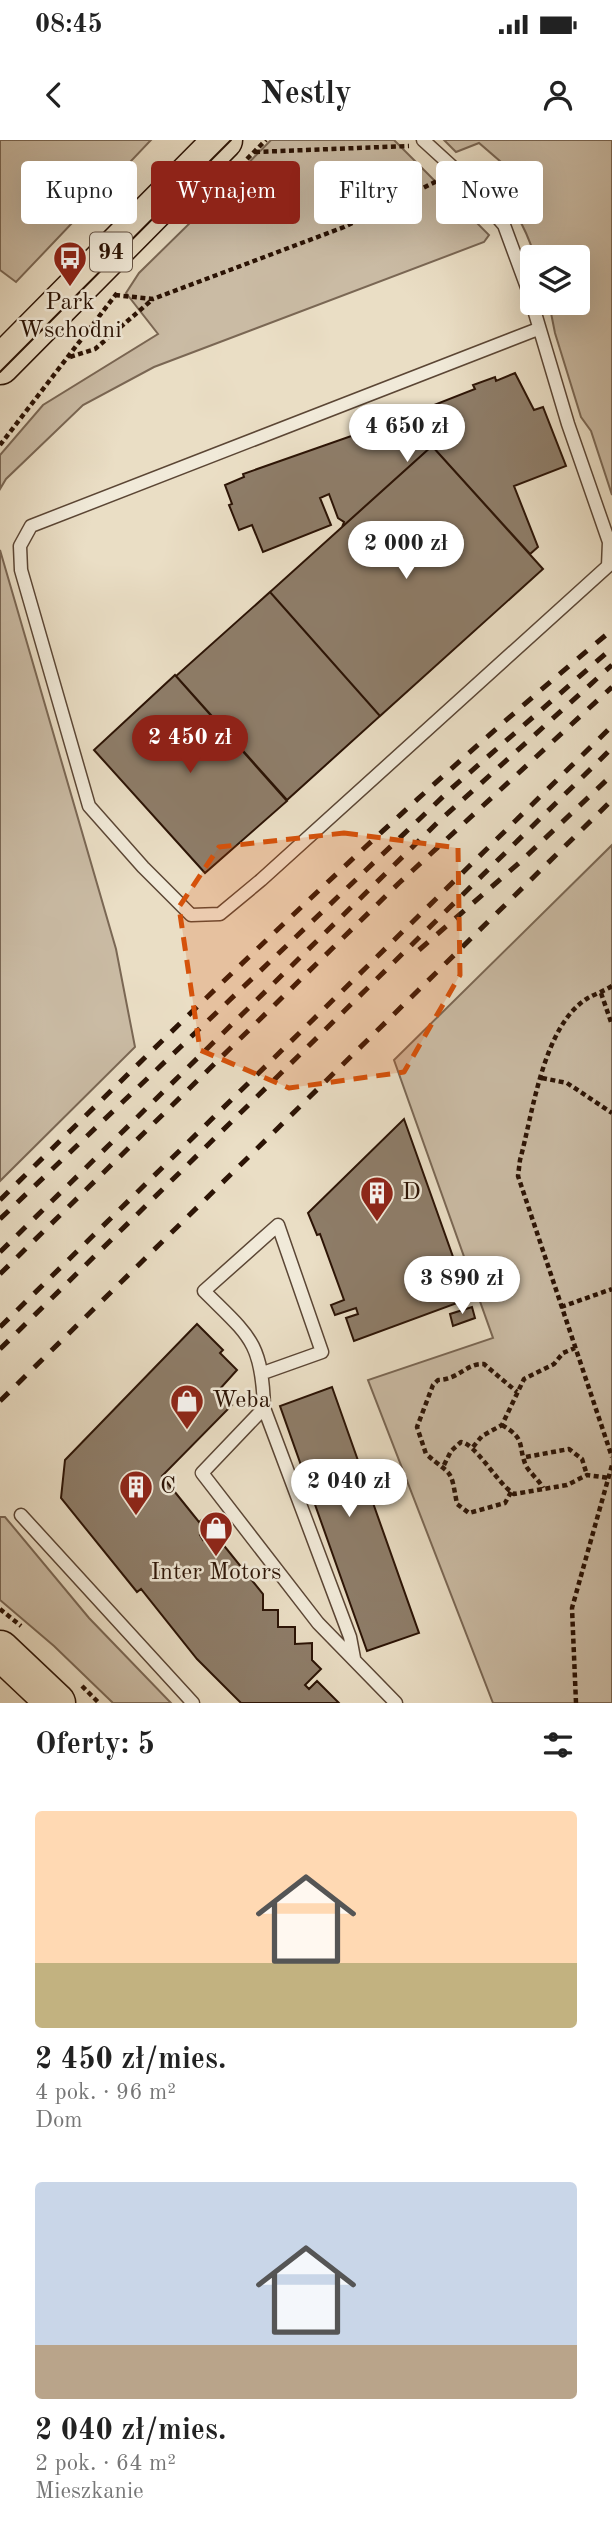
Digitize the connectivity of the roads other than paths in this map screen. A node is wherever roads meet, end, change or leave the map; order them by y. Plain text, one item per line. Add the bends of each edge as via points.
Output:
1 (427, 144) edge
2 (239, 146) edge
3 (520, 269) edge
4 (535, 315) edge
5 (538, 329) junction
6 (0, 365) edge
7 (263, 1373) junction
8 (264, 1408) junction
9 (21, 1515) dead end
10 (10, 1637) edge
11 (354, 1658) junction
12 (56, 1703) edge
13 (193, 1703) edge
14 (396, 1703) edge

1 - 3 lane via 504,225
2 - 6 main road, 94
4 - 5 lane
5 - 5 lane via 31,526 20,545 22,570 89,806 191,915 220,914 261,880 608,566 609,542
7 - 7 lane via 250,1336 204,1291 278,1225 322,1352
7 - 8 lane
8 - 11 lane
8 - 11 lane via 202,1473 318,1623
9 - 13 lane
10 - 12 main road
11 - 14 lane

